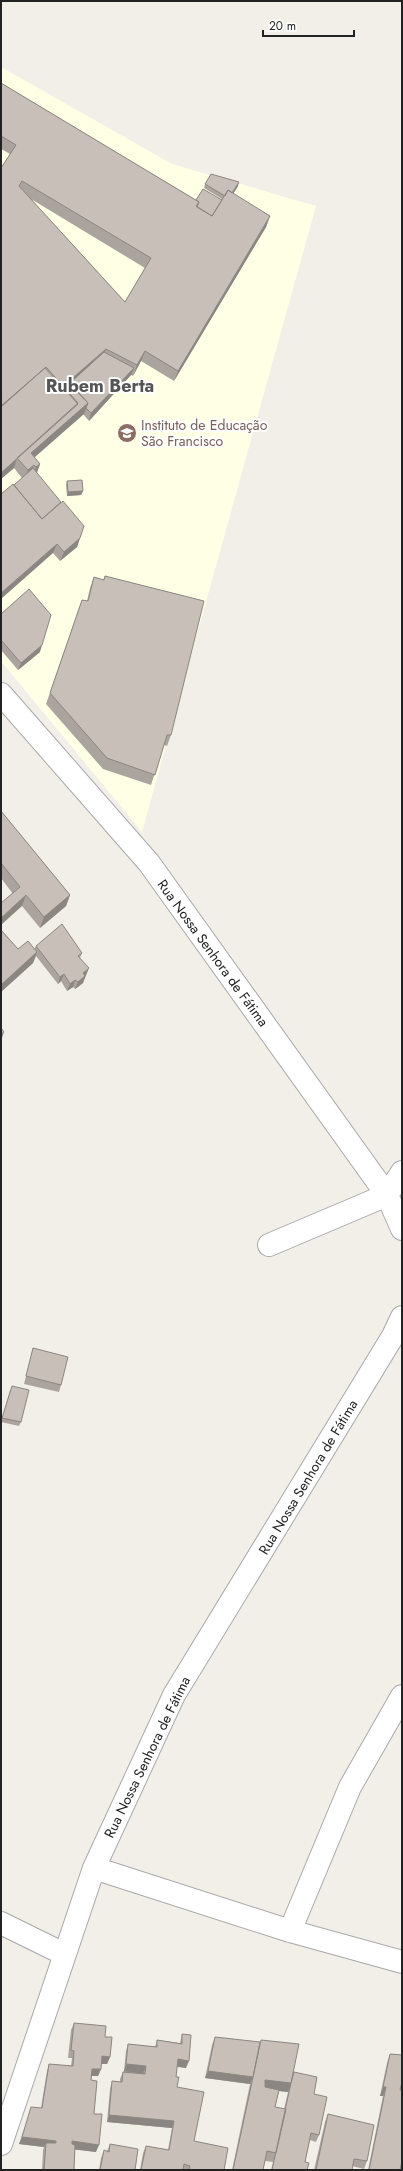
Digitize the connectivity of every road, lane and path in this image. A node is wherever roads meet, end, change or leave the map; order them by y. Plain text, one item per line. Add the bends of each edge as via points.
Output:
1 (1, 694) edge
2 (402, 1172) edge
3 (387, 1196) junction
4 (402, 1229) edge
5 (269, 1245) dead end
6 (402, 1317) edge
7 (402, 1696) edge
8 (94, 1868) junction
9 (1, 1923) edge
10 (290, 1931) junction
11 (64, 1954) junction
12 (402, 1962) edge
13 (1, 2144) edge

1 - 3 street, Rua Nossa Senhora de Fátima via 149,863
2 - 3 street
3 - 4 street, Rua Nossa Senhora de Fátima
3 - 5 street
6 - 8 street, Rua Nossa Senhora de Fátima via 393,1336 174,1695
7 - 10 street via 350,1786
8 - 10 street
8 - 11 street, Rua Nossa Senhora de Fátima
9 - 11 street
10 - 12 street
11 - 13 street, Rua Nossa Senhora de Fátima

